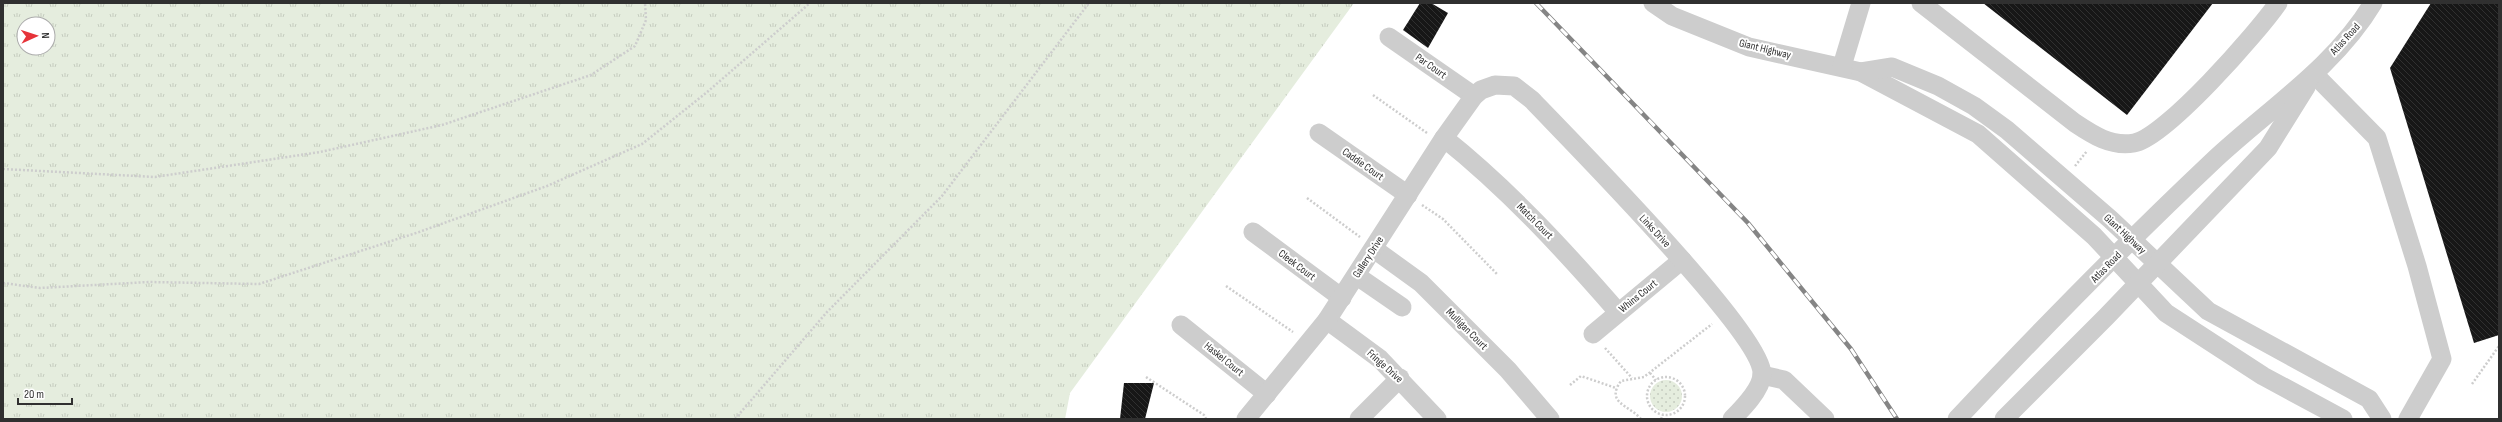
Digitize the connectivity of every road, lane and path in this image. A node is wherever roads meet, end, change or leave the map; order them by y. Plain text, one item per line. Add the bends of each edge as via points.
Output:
1 (645, 3) edge
2 (810, 3) edge
3 (1089, 3) edge
4 (1653, 3) edge
5 (1861, 3) edge
6 (1921, 3) edge
7 (2278, 3) edge
8 (2373, 3) edge
9 (1389, 37) dead end
10 (1842, 66) junction
11 (1861, 72) junction
12 (2314, 74) junction
13 (1478, 93) junction
14 (1373, 95) dead end
15 (1319, 134) dead end
16 (2096, 137) junction
17 (1442, 140) junction
18 (3, 169) edge
19 (2065, 180) junction
20 (1408, 195) junction
21 (1307, 198) dead end
22 (1253, 232) dead end
23 (2132, 240) junction
24 (1374, 249) junction
25 (2114, 258) junction
26 (1682, 260) junction
27 (2158, 264) junction
28 (1498, 275) dead end
29 (1356, 276) junction
30 (3, 283) edge
31 (2138, 284) junction
32 (1226, 286) dead end
33 (1342, 298) junction
34 (1402, 307) dead end
35 (1618, 312) junction
36 (1726, 313) junction
37 (1327, 320) junction
38 (1181, 325) dead end
39 (1593, 334) joint
40 (1309, 343) junction
41 (2499, 346) edge
42 (1650, 372) junction
43 (1762, 375) junction
44 (1146, 377) dead end
45 (1400, 378) junction
46 (1632, 378) junction
47 (1656, 380) junction
48 (2472, 384) dead end
49 (1570, 385) dead end
50 (1616, 388) junction
51 (1267, 394) junction
52 (1662, 415) junction
53 (735, 419) edge
54 (1206, 419) edge
55 (1246, 419) edge
56 (1358, 419) edge
57 (1437, 419) edge
58 (1550, 419) edge
59 (1641, 419) edge
60 (1661, 419) edge
61 (1732, 419) edge
62 (1825, 419) edge
63 (1957, 419) edge
64 (2004, 419) edge
65 (2343, 419) edge
66 (2382, 419) edge
67 (2408, 419) edge

1 - 18 path via 646,20 635,46 591,74 442,125 320,152 154,177
2 - 30 path via 706,93 642,144 547,186 419,232 259,284 150,282 40,288
3 - 53 path via 942,196 827,312
4 - 10 street, Giant Highway via 1672,16 1749,47
5 - 10 street
6 - 16 street via 2075,124
7 - 16 street via 2207,86 2156,134 2135,143 2118,144
8 - 12 street, Atlas Road via 2364,18
9 - 13 street, Par Court
10 - 11 street, Giant Highway
11 - 19 street, Giant Highway via 1892,67 1938,86 1974,106 2007,130
11 - 25 street, Giant Highway via 1978,134 2094,236
12 - 23 street, Atlas Road via 2250,126
12 - 27 street, Atlas Road via 2268,148
12 - 67 street via 2377,138 2419,273 2442,359
13 - 17 street, Gallery Drive
13 - 26 street, Links Drive via 1495,85 1514,86 1532,100
14 - 17 path
15 - 20 street, Caddie Court
16 - 19 path
17 - 20 street, Gallery Drive
17 - 35 street, Match Court via 1480,167 1565,251
19 - 23 street, Giant Highway
20 - 24 street, Gallery Drive
20 - 28 path via 1443,219
21 - 24 path
22 - 33 street, Cleek Court
23 - 25 street, Atlas Road
23 - 27 street, Giant Highway
24 - 29 street, Gallery Drive
24 - 58 street, Mulligan Court via 1438,300 1508,370
25 - 31 street, Giant Highway
25 - 63 street, Atlas Road
26 - 35 street, Whins Court
26 - 36 street, Links Drive
27 - 31 street, Atlas Road
27 - 66 street, Giant Highway via 2208,311 2369,400
29 - 33 street, Gallery Drive
29 - 34 street
31 - 64 street, Atlas Road
31 - 65 street, Giant Highway via 2166,313 2263,376
32 - 40 path
33 - 37 street, Gallery Drive
35 - 39 street, Whins Court
36 - 42 path
36 - 43 street, Links Drive via 1759,358
37 - 40 street, Gallery Drive
37 - 45 street, Fringe Drive via 1380,358
38 - 51 street, Haskel Court
39 - 46 path
40 - 51 street, Gallery Drive
41 - 48 path
42 - 46 path via 1644,378
42 - 47 path
43 - 61 street via 1750,401
43 - 62 street via 1784,380
44 - 54 path via 1204,415
45 - 56 street
45 - 57 street, Fringe Drive
46 - 50 path via 1622,381
47 - 52 path via 1650,386 1647,399 1653,410
47 - 52 path via 1663,377 1676,380 1685,395 1681,408 1675,413
49 - 50 path via 1581,376
50 - 59 path via 1620,404 1635,412
51 - 55 street, Gallery Drive
52 - 60 path

